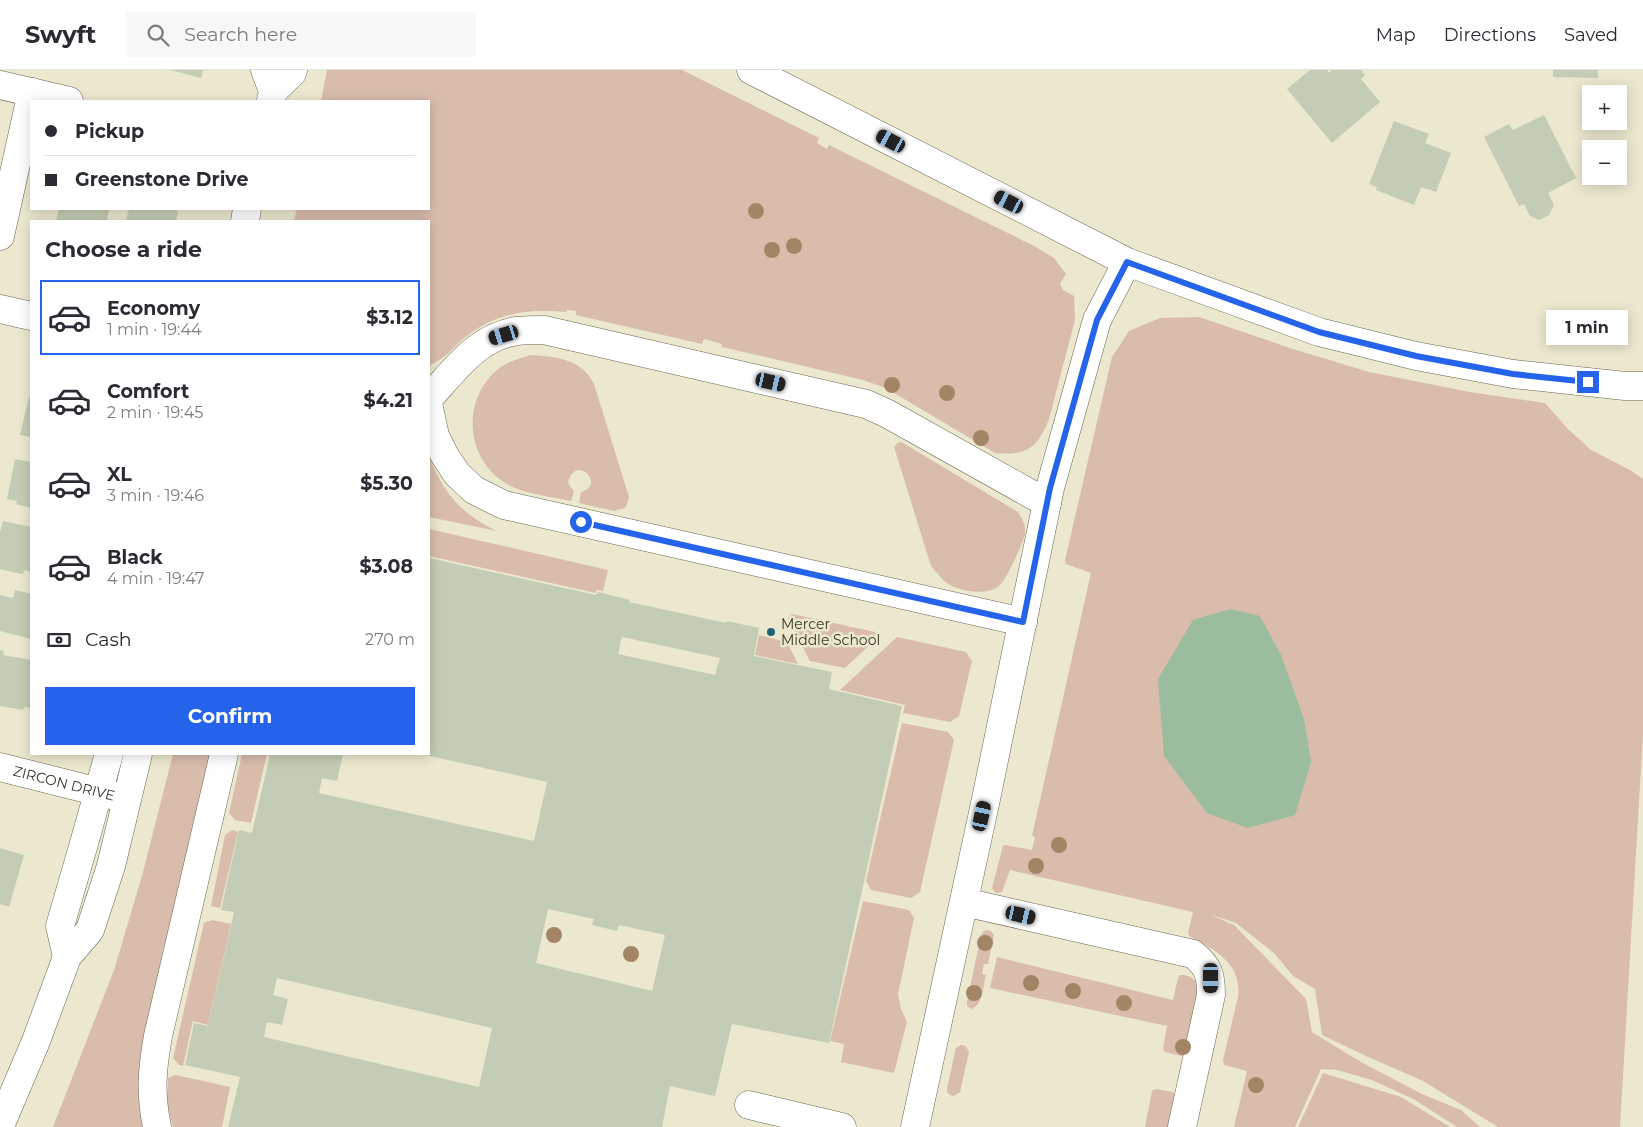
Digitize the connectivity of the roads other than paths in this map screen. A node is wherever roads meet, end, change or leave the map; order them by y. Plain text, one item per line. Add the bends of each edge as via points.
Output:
1 (293, 70) edge
2 (751, 70) edge
3 (0, 85) edge
4 (270, 87) edge
5 (32, 92) junction
6 (30, 100) edge
7 (65, 100) edge
8 (30, 101) edge
9 (0, 236) edge
10 (1127, 262) junction
11 (0, 309) edge
12 (30, 316) edge
13 (1643, 386) edge
14 (430, 397) edge
15 (430, 413) edge
16 (1047, 503) junction
17 (1023, 622) junction
18 (108, 755) edge
19 (138, 755) edge
20 (224, 755) edge
21 (0, 767) edge
22 (99, 792) junction
23 (127, 799) junction
24 (964, 902) junction
25 (67, 957) junction
26 (749, 1105) dead end
27 (0, 1126) edge
28 (157, 1127) edge
29 (842, 1127) edge
30 (915, 1127) edge
31 (1182, 1127) edge

1 - 4 street
2 - 10 street
3 - 5 street
5 - 6 street
5 - 7 street
8 - 9 street
10 - 13 street via 1319,332 1416,356 1513,374
10 - 16 street via 1097,320
11 - 12 street
14 - 16 street via 474,349 492,338 515,331 544,330 866,404
15 - 17 street via 435,436 457,474 474,490 504,505
16 - 17 street
17 - 24 street
18 - 22 street
19 - 23 street
20 - 28 street via 158,1036 152,1087
21 - 22 street, ZIRCON DRIVE
22 - 23 street, ZIRCON DRIVE
22 - 25 street via 60,926
23 - 25 street via 111,866 90,930
24 - 30 street
24 - 31 street via 1193,954 1204,963 1211,978 1211,995
25 - 27 street
26 - 29 street

